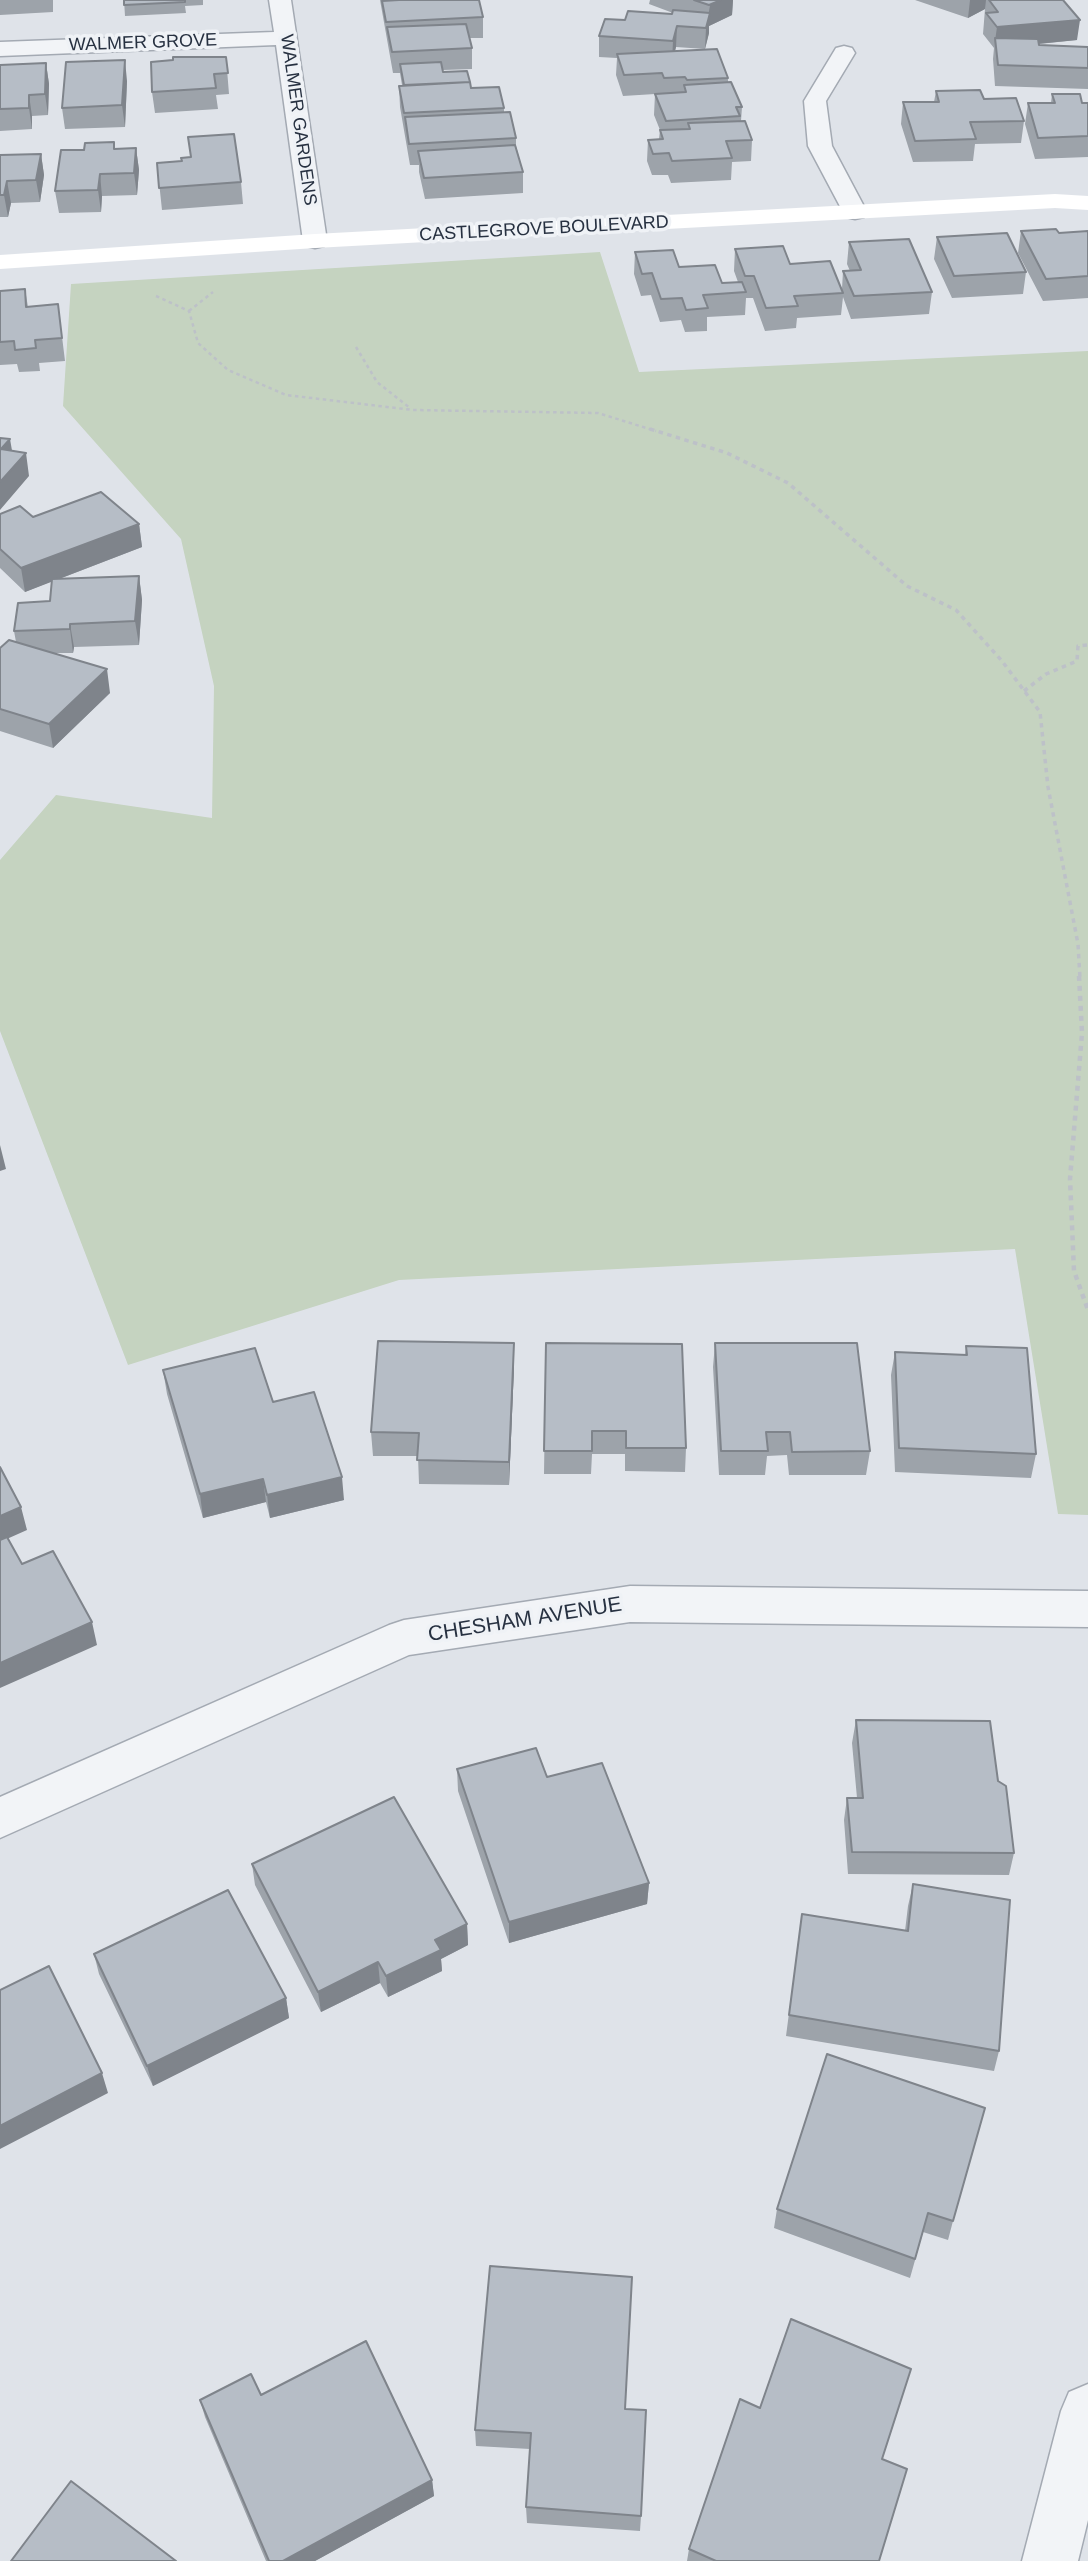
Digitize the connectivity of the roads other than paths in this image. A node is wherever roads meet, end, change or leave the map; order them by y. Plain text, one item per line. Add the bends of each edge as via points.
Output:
1 (280, 0) edge
2 (287, 38) junction
3 (0, 49) edge
4 (844, 53) dead end
5 (1088, 202) edge
6 (855, 212) junction
7 (315, 241) junction
8 (0, 262) edge
9 (1088, 1609) edge
10 (0, 1818) edge
11 (1088, 2411) edge
12 (1050, 2561) edge

1 - 2 street, WALMER GARDENS
2 - 3 street, WALMER GROVE
2 - 7 street, WALMER GARDENS
4 - 6 street via 815,101 820,146
5 - 6 street, CASTLEGROVE BOULEVARD
6 - 7 street, CASTLEGROVE BOULEVARD
7 - 8 street, CASTLEGROVE BOULEVARD
9 - 10 street, CHESHAM AVENUE via 630,1604 404,1638
11 - 12 street

